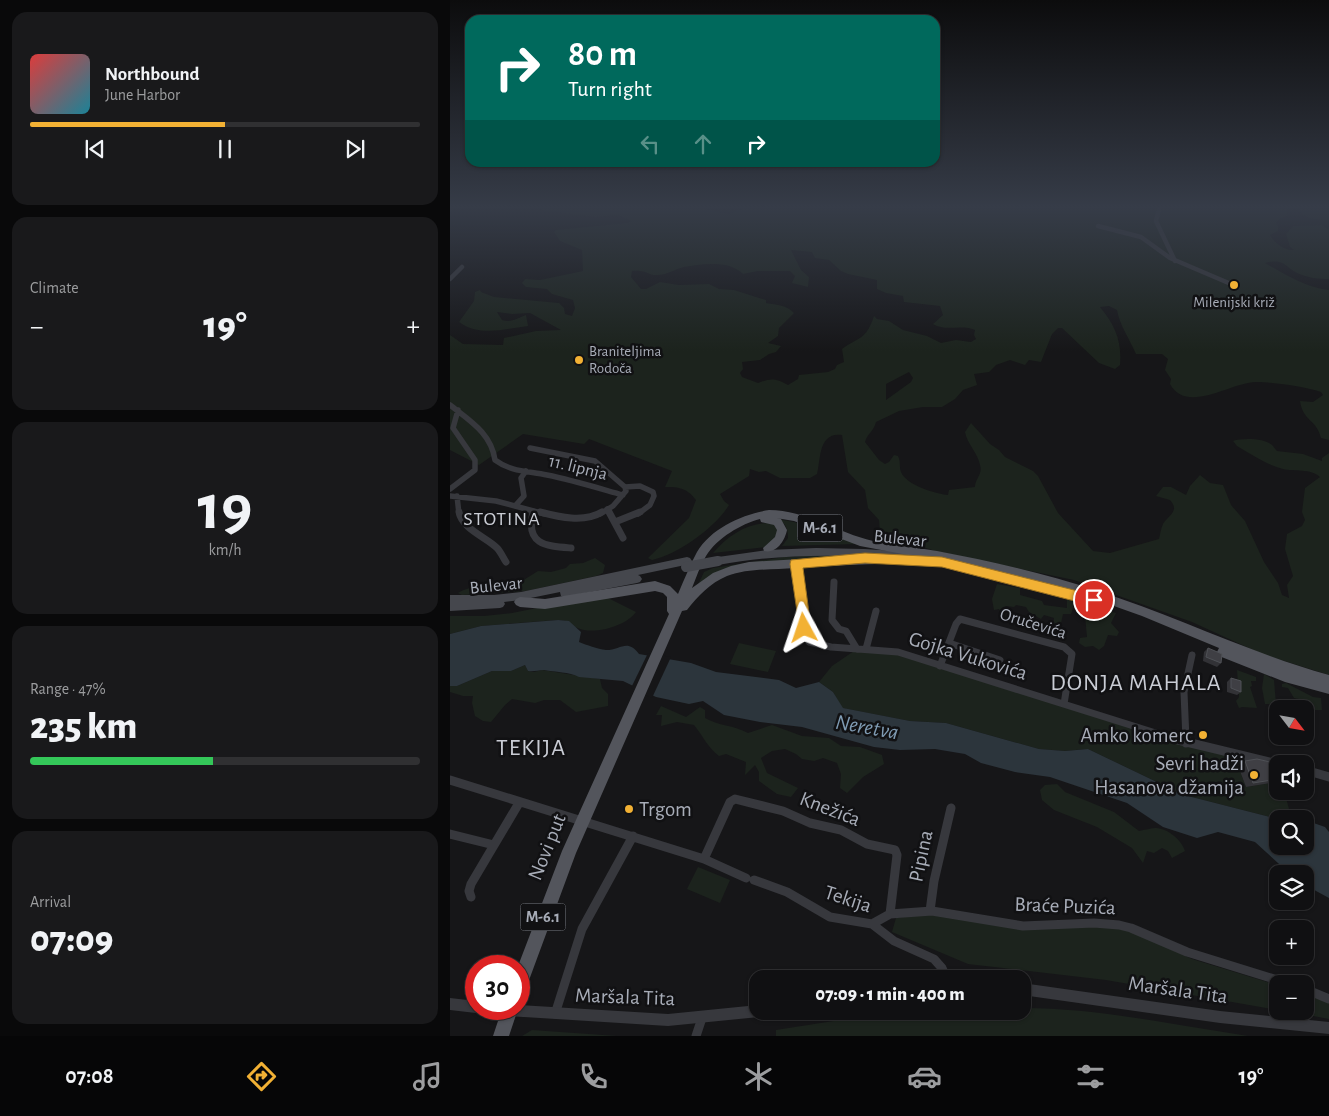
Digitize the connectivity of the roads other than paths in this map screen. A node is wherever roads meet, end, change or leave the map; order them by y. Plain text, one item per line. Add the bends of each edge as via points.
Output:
1 (1166, 254) edge
2 (1174, 254) edge
3 (1175, 261) junction
4 (462, 267) dead end
5 (450, 278) edge
6 (1231, 284) dead end
7 (450, 405) edge
8 (458, 410) junction
9 (530, 448) dead end
10 (526, 471) junction
11 (625, 487) junction
12 (450, 489) edge
13 (623, 495) junction
14 (453, 496) edge
15 (515, 506) junction
16 (607, 509) junction
17 (533, 511) junction
18 (751, 519) junction
19 (615, 522) junction
20 (624, 538) dead end
21 (570, 548) dead end
22 (768, 548) junction
23 (890, 548) junction
24 (718, 558) junction
25 (506, 562) dead end
26 (942, 562) junction
27 (687, 564) junction
28 (796, 564) junction
29 (834, 582) dead end
30 (450, 599) edge
31 (520, 602) junction
32 (450, 607) edge
33 (876, 611) dead end
34 (673, 619) junction
35 (949, 643) junction
36 (856, 648) junction
37 (866, 649) junction
38 (1192, 655) dead end
39 (1000, 660) dead end
40 (940, 666) junction
41 (1329, 681) edge
42 (1329, 688) edge
43 (1064, 704) junction
44 (1186, 743) junction
45 (1269, 762) edge
46 (1314, 773) edge
47 (1329, 777) edge
48 (450, 780) edge
49 (519, 803) junction
50 (951, 808) dead end
51 (582, 821) junction
52 (450, 834) edge
53 (633, 836) junction
54 (494, 845) junction
55 (704, 859) junction
56 (471, 897) dead end
57 (930, 911) junction
58 (890, 914) junction
59 (872, 924) junction
60 (530, 955) edge
61 (943, 970) edge
62 (1269, 977) edge
63 (1031, 990) edge
64 (1314, 993) edge
65 (1329, 999) edge
66 (450, 1004) edge
67 (465, 1006) edge
68 (530, 1012) edge
69 (749, 1012) edge
70 (555, 1014) junction
71 (702, 1018) junction
72 (506, 1020) edge
73 (1329, 1028) edge
74 (500, 1036) edge
75 (696, 1036) edge

1 - 3 street
2 - 3 street
3 - 6 street
4 - 5 street
7 - 8 street, 11. lipnja
8 - 10 street, 11. lipnja via 481,428 493,447 495,460 512,470
8 - 12 street via 453,428 475,460 475,465 474,470
9 - 11 street, 11. lipnja via 594,461
10 - 13 street, 11. lipnja
10 - 15 street, 11. lipnja via 521,478 524,496
11 - 13 street, 11. lipnja
11 - 19 street, 11. lipnja via 644,486 654,498 647,507
13 - 16 street, 11. lipnja
14 - 15 street, 11. lipnja via 496,500
14 - 25 street, 11. lipnja via 460,518 497,548
15 - 17 street, 11. lipnja
16 - 17 street, 11. lipnja via 583,519
16 - 19 street, 11. lipnja
17 - 21 street via 531,524 541,544
18 - 22 main road via 771,518 781,525 782,536
18 - 23 main road, M-6.1 via 762,515 784,515 838,535
18 - 34 main road, M-6.1 via 727,530 702,554
19 - 20 street, 11. lipnja
22 - 23 main road
22 - 24 main road
23 - 41 main road, M-6.1 via 990,567 1095,595 1231,648
24 - 26 main road, Bulevar via 829,551 900,555
24 - 27 main road, Bulevar, bridge
26 - 28 main road, M-6.1 via 865,558
26 - 42 main road, Bulevar / M-6.1 via 1094,600 1251,663
27 - 30 main road via 521,596
27 - 31 main road, Bulevar
28 - 34 main road, M-6.1 via 743,568 723,573 696,590
28 - 36 street, Gojka Vukovića via 806,640 822,646
29 - 36 street via 832,620 839,629 846,631
31 - 32 main road, Bulevar
31 - 34 main road via 545,604 655,586 674,594
33 - 37 street
34 - 51 main road, Novi put / M-6.1
35 - 39 street
35 - 40 street, Oručevića
35 - 43 street, Oručevića via 957,622 963,619 1068,649 1072,660
36 - 37 street, Gojka Vukovića
37 - 40 street, Gojka Vukovića via 898,652
38 - 44 street via 1184,692
40 - 43 street, Gojka Vukovića
43 - 44 street, Gojka Vukovića
44 - 45 street, Gojka Vukovića
46 - 47 street
48 - 49 street, Tekija
49 - 51 street, Tekija
49 - 54 street
50 - 57 street, Pipina
51 - 53 street, Tekija
51 - 60 main road, Novi put / M-6.1
52 - 54 street
53 - 55 street, Tekija
53 - 70 street via 582,929
54 - 56 street via 470,884 468,891
55 - 58 street, Knežića via 732,800 783,811 840,830 867,844 894,850 897,855
55 - 59 street, Tekija via 787,892 830,917
57 - 58 street, Braće Puzića
57 - 62 street, Braće Puzića via 1023,926 1094,922 1119,925 1187,952
58 - 59 street
59 - 61 street, Tekija via 894,941 934,959
63 - 73 street, Maršala Tita via 1220,1017
64 - 65 street
66 - 67 street
68 - 70 street, Maršala Tita
69 - 71 street, Maršala Tita
70 - 71 street, Maršala Tita via 668,1020
71 - 75 street
72 - 74 main road

